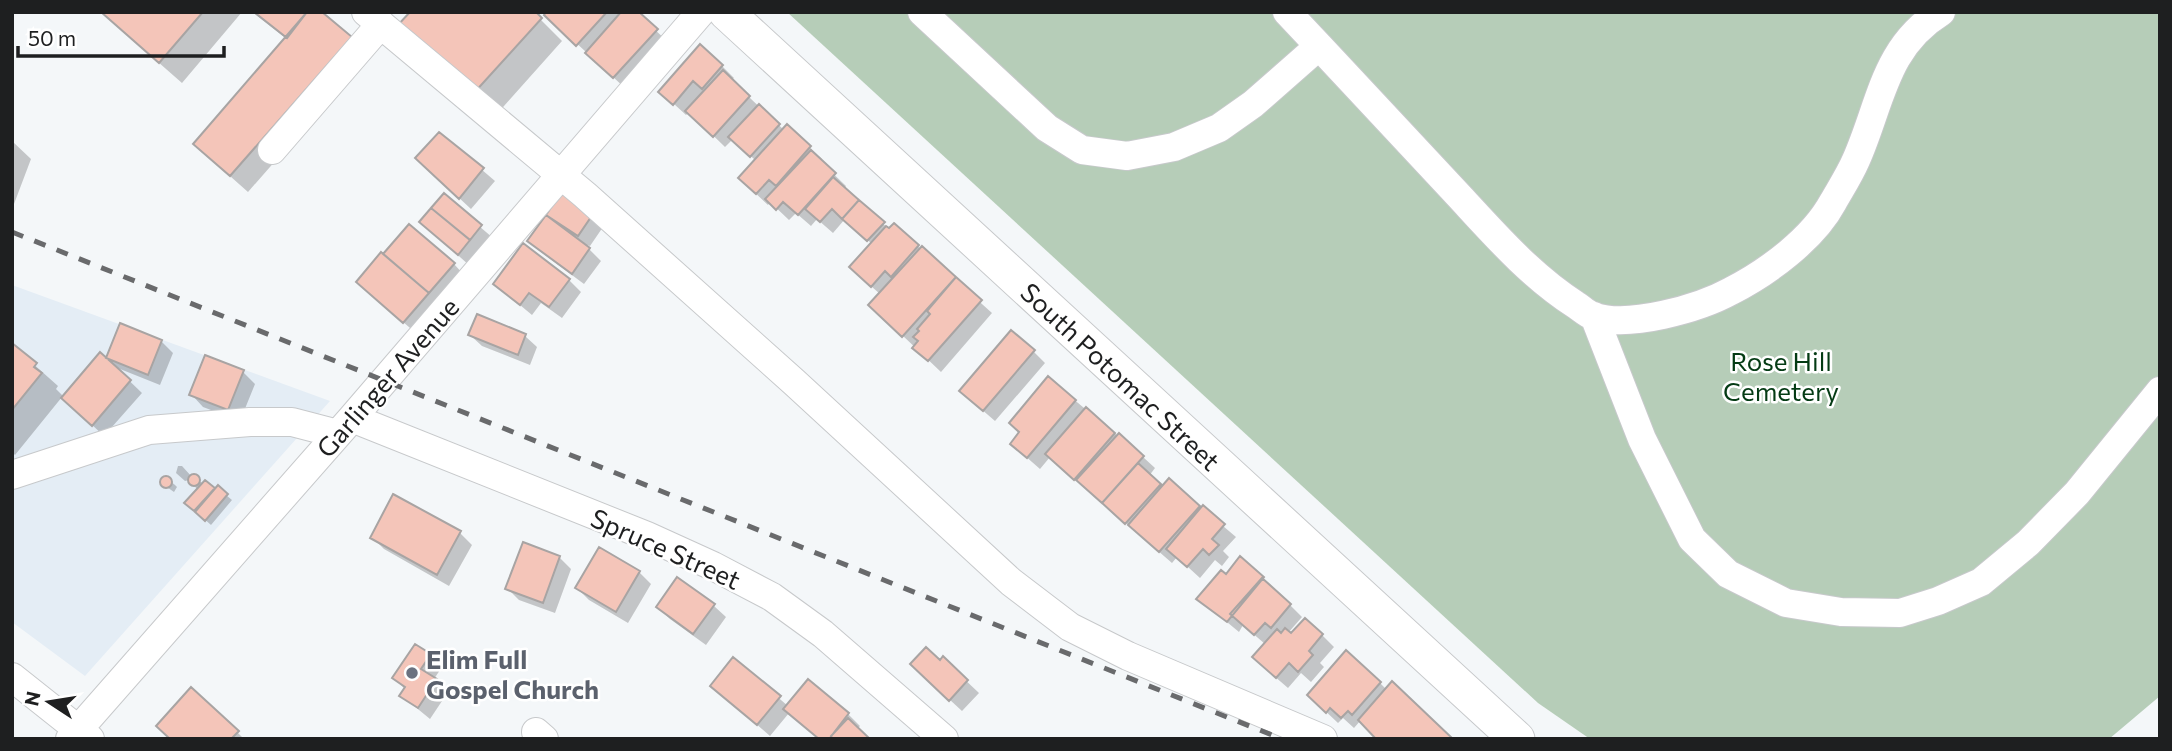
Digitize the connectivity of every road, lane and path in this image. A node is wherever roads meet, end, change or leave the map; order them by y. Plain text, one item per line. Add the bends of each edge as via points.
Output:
1 (701, 12) edge
2 (726, 12) edge
3 (922, 12) edge
4 (1287, 12) edge
5 (1941, 12) edge
6 (373, 18) edge
7 (1319, 46) junction
8 (272, 150) dead end
9 (563, 175) junction
10 (1594, 316) junction
11 (2160, 391) edge
12 (345, 426) junction
13 (12, 475) edge
14 (12, 677) edge
15 (79, 736) edge
16 (944, 739) edge
17 (1323, 739) edge
18 (1517, 739) edge

1 - 9 street, Garlinger Avenue
2 - 18 main road, South Potomac Street
3 - 7 street via 1047,128 1082,150 1127,156 1174,147 1219,128
4 - 7 street
5 - 10 street via 1920,25 1899,53 1856,160 1830,207 1798,244 1761,275 1717,299 1651,317
6 - 8 street
6 - 9 street
7 - 10 street via 1506,246 1552,290
9 - 12 street, Garlinger Avenue
9 - 17 street via 1010,582 1070,627
10 - 11 street via 1642,439 1692,539 1728,574 1786,603 1840,612 1900,613 1981,582 2077,493
12 - 13 street, Spruce Street via 250,422 149,430
12 - 15 street, Garlinger Avenue
12 - 16 street, Spruce Street via 647,536 713,566 772,597 823,634
14 - 15 street

